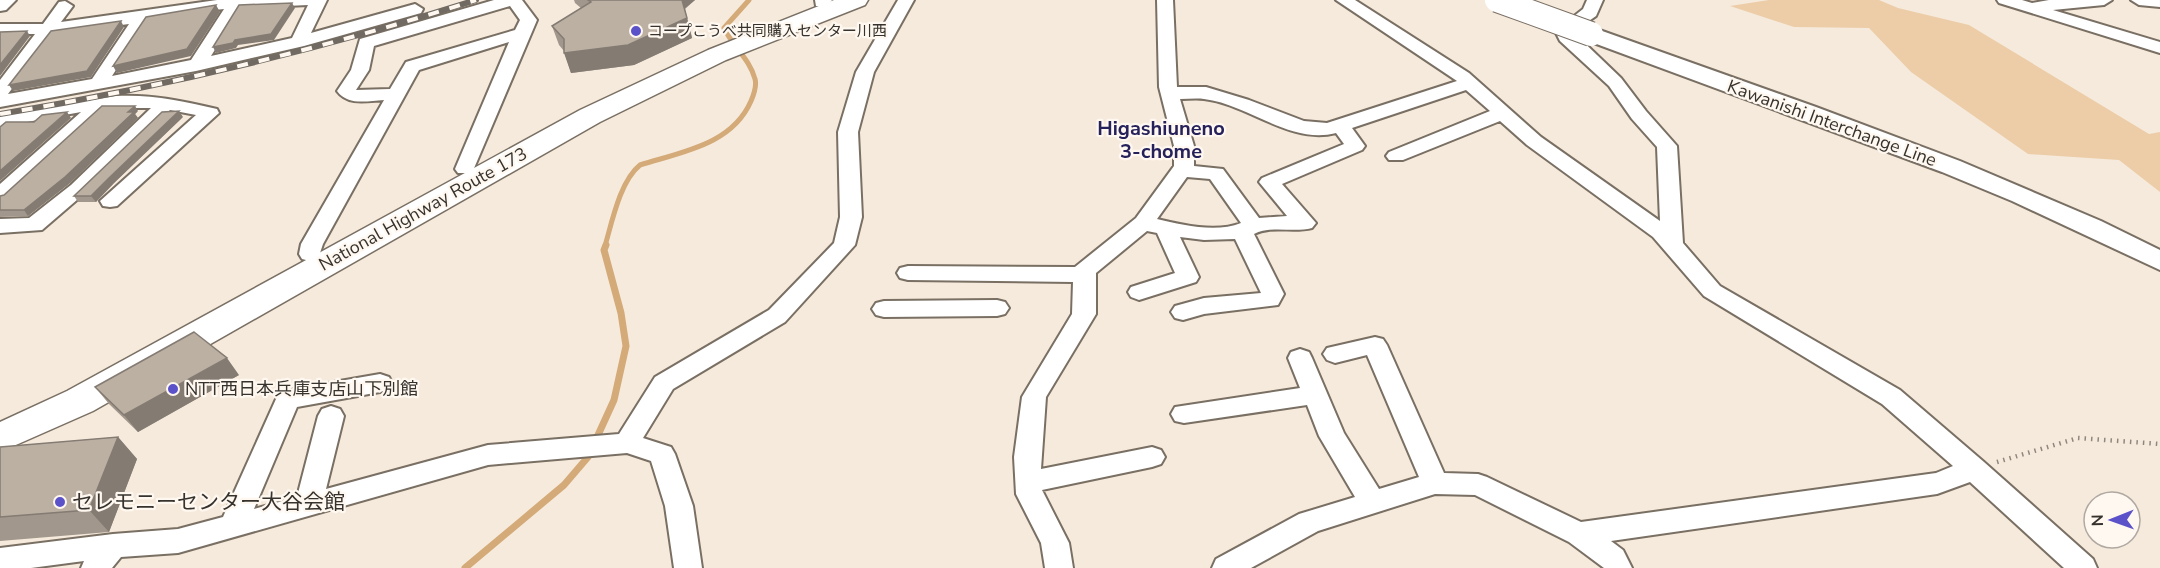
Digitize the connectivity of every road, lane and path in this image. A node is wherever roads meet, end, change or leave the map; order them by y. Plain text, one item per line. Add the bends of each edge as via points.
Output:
1 (8, 0) edge
2 (318, 0) edge
3 (824, 0) edge
4 (856, 0) edge
5 (906, 0) edge
6 (1164, 0) edge
7 (1344, 0) edge
8 (1497, 0) edge
9 (1526, 0) edge
10 (1595, 0) edge
11 (2005, 0) edge
12 (2104, 0) edge
13 (2139, 0) edge
14 (2160, 2) edge
15 (236, 3) junction
16 (0, 6) edge
17 (65, 6) dead end
18 (2028, 7) junction
19 (415, 9) dead end
20 (142, 17) junction
21 (0, 29) edge
22 (49, 29) junction
23 (1596, 30) junction
24 (522, 33) junction
25 (298, 42) junction
26 (2160, 48) edge
27 (196, 66) junction
28 (1469, 83) junction
29 (0, 92) edge
30 (1170, 93) junction
31 (99, 94) junction
32 (397, 94) junction
33 (0, 101) edge
34 (166, 104) junction
35 (1503, 113) junction
36 (8, 120) edge
37 (1341, 126) junction
38 (0, 133) edge
39 (1396, 156) dead end
40 (465, 169) junction
41 (1180, 171) junction
42 (0, 195) edge
43 (110, 201) dead end
44 (1143, 223) junction
45 (0, 226) edge
46 (1166, 228) junction
47 (1248, 229) junction
48 (1672, 244) junction
49 (2160, 246) edge
50 (310, 254) junction
51 (2160, 261) edge
52 (908, 273) dead end
53 (985, 274) junction
54 (1085, 275) junction
55 (1139, 292) dead end
56 (884, 309) dead end
57 (1184, 312) dead end
58 (1335, 354) dead end
59 (1300, 358) dead end
60 (380, 383) dead end
61 (1313, 395) junction
62 (1184, 414) dead end
63 (331, 416) dead end
64 (0, 418) edge
65 (0, 438) edge
66 (627, 442) junction
67 (2160, 444) edge
68 (1152, 457) dead end
69 (1975, 469) junction
70 (1028, 482) junction
71 (1435, 483) junction
72 (1373, 502) junction
73 (309, 504) junction
74 (233, 525) junction
75 (1579, 534) junction
76 (113, 546) junction
77 (0, 560) edge
78 (95, 568) edge
79 (688, 568) edge
80 (1059, 568) edge
81 (1226, 568) edge
82 (1618, 568) edge
83 (2083, 568) edge

1 - 16 street
2 - 15 street
2 - 25 street
3 - 40 highway, National Highway Route 173 via 617,89
4 - 65 highway, National Highway Route 173 via 717,55 590,116 80,400
5 - 66 street via 865,72 848,132 851,217 844,245 777,316 663,383
6 - 30 street
7 - 28 street
8 - 23 main road, Kawanishi Interchange Line, bridge
9 - 23 main road, Kawanishi Interchange Line
10 - 48 street via 1590,12 1564,31 1615,82 1667,146
11 - 18 street
12 - 18 street
13 - 14 street
15 - 20 street
15 - 27 street
17 - 22 street
18 - 26 street
19 - 25 street
20 - 22 street
20 - 31 street
21 - 22 street
22 - 29 street
23 - 49 main road, Kawanishi Interchange Line via 1903,135 2056,196
23 - 51 main road, Kawanishi Interchange Line via 2031,200
24 - 32 street via 412,66
24 - 32 street via 530,20 514,0 366,43 360,70 346,91 351,96
24 - 40 street
25 - 27 street
27 - 31 street
28 - 35 street
28 - 37 street
30 - 37 street via 1206,93 1301,127
30 - 41 street via 1184,146 1184,167
31 - 33 street
31 - 34 street
31 - 36 street
31 - 42 street
32 - 50 street via 312,244
34 - 43 street via 210,112
34 - 45 street via 78,189 34,225
35 - 39 street
35 - 48 street via 1534,141 1662,232
36 - 38 street
37 - 47 street via 1355,146 1269,182 1305,223
40 - 50 highway, National Highway Route 173
41 - 44 street
41 - 47 street via 1216,173
44 - 46 street
44 - 54 street via 1086,270
46 - 47 street via 1215,233
46 - 55 street via 1188,277
47 - 57 street via 1273,294 1270,300 1204,306
48 - 69 street via 1712,291 1891,397
50 - 64 highway, National Highway Route 173 via 75,383
52 - 53 street
53 - 54 street
53 - 56 street via 990,308
54 - 70 street via 1084,314 1034,397
58 - 71 street via 1375,345
59 - 61 street
60 - 74 street via 288,399
61 - 62 street
61 - 72 street via 1332,436
63 - 73 street
66 - 73 street via 488,455
66 - 79 street via 662,454 679,506
67 - 69 path via 2078,438
68 - 70 street
69 - 75 street via 1937,483
69 - 83 street
70 - 80 street via 1029,494 1055,543
71 - 72 street
71 - 75 street via 1478,485
72 - 81 street via 1309,522
73 - 74 street
74 - 76 street via 177,541
75 - 82 street via 1613,558
76 - 77 street
76 - 78 street

